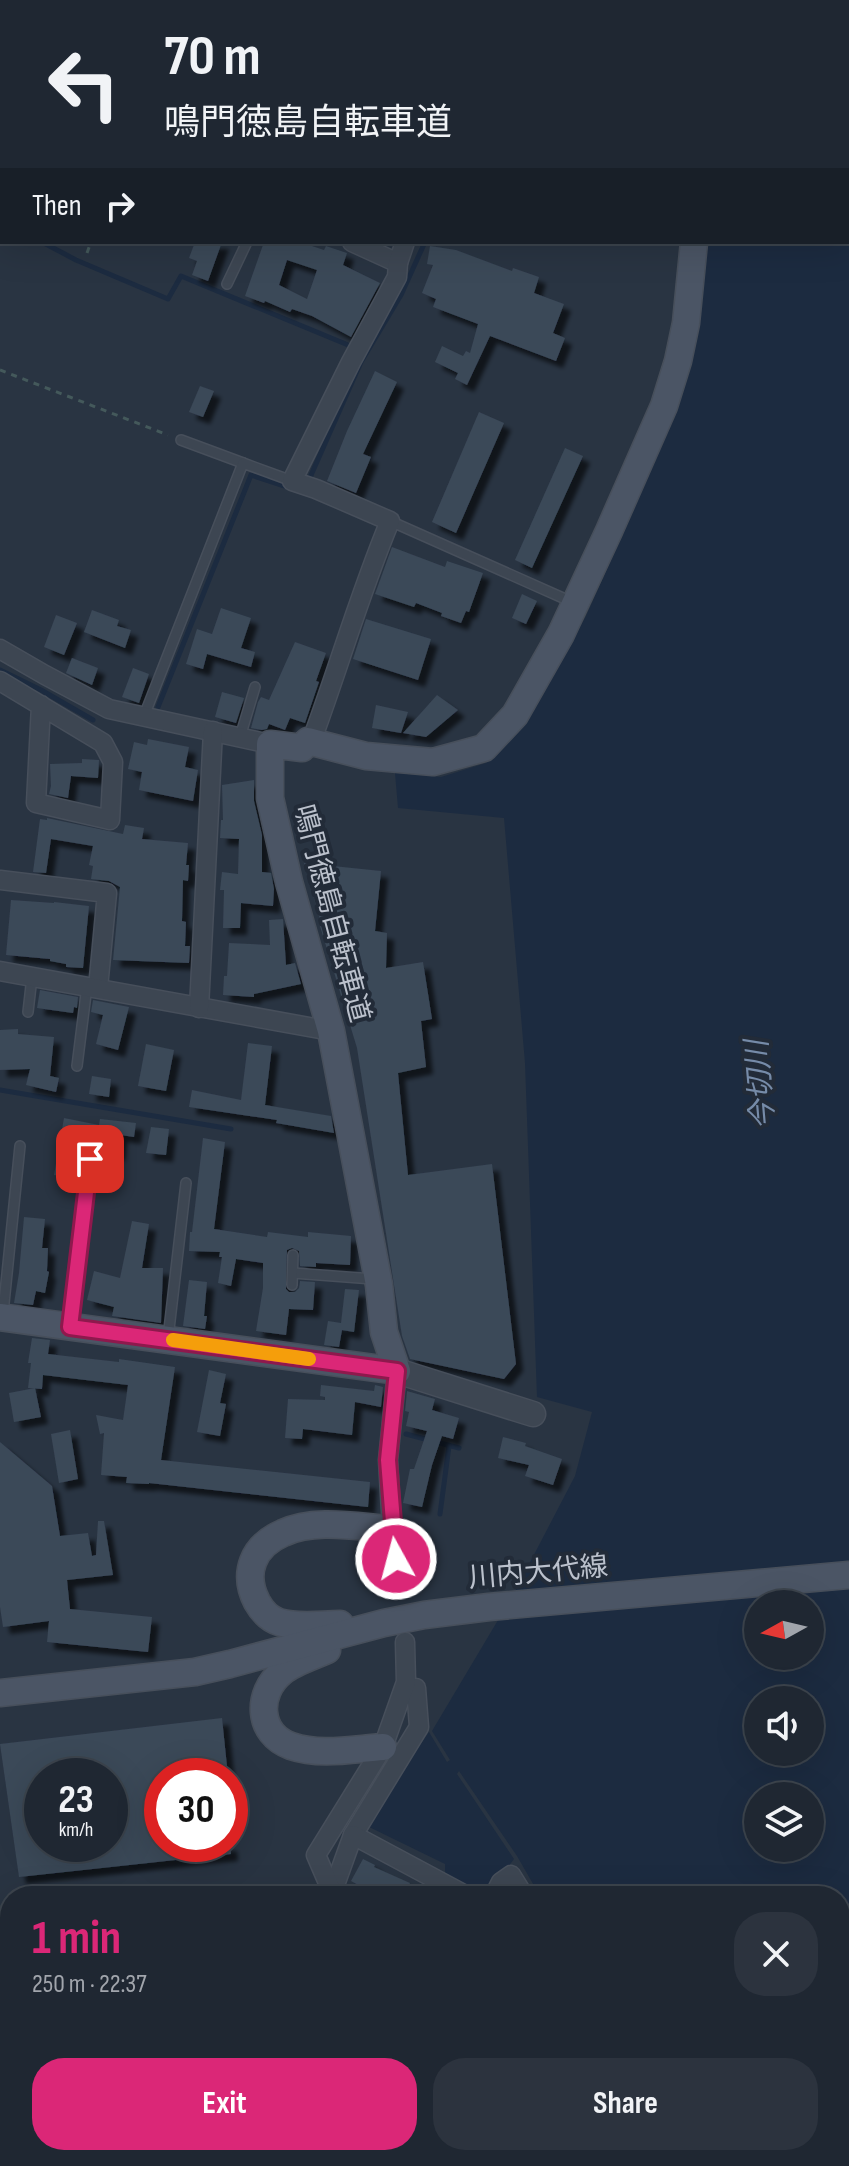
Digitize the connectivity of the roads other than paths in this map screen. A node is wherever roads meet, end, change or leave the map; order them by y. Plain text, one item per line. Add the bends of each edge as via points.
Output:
1 (246, 244) edge
2 (355, 244) edge
3 (405, 244) edge
4 (694, 244) edge
5 (402, 274) junction
6 (227, 284) dead end
7 (181, 440) road end
8 (243, 463) junction
9 (292, 481) junction
10 (390, 521) junction
11 (575, 604) junction
12 (0, 649) edge
13 (0, 681) edge
14 (255, 687) dead end
15 (41, 705) junction
16 (144, 716) junction
17 (213, 731) junction
18 (240, 737) junction
19 (308, 741) junction
20 (270, 744) junction
21 (0, 880) edge
22 (0, 971) edge
23 (32, 977) junction
24 (93, 987) junction
25 (199, 1008) junction
26 (28, 1012) dead end
27 (331, 1031) junction
28 (77, 1066) dead end
29 (20, 1146) dead end
30 (90, 1159) dead end
31 (186, 1183) dead end
32 (293, 1255) dead end
33 (293, 1273) junction
34 (378, 1279) junction
35 (292, 1285) dead end
36 (1, 1318) edge
37 (70, 1327) junction
38 (168, 1340) junction
39 (397, 1371) junction
40 (533, 1414) dead end
41 (392, 1529) junction
42 (849, 1575) edge
43 (400, 1588) dead end
44 (384, 1623) junction
45 (405, 1642) dead end
46 (416, 1688) dead end
47 (0, 1693) edge
48 (383, 1747) junction
49 (353, 1835) junction
50 (331, 1886) edge
51 (338, 1886) edge
52 (448, 1886) edge
53 (499, 1886) edge
54 (518, 1886) edge

1 - 6 lane
2 - 5 street
3 - 5 street
4 - 11 main road via 686,323 664,406
5 - 9 street
7 - 8 lane
8 - 9 lane
8 - 16 lane
9 - 10 street
10 - 11 lane
10 - 19 street
11 - 19 main road via 515,715 484,748 433,762 366,756
12 - 16 street via 109,709
13 - 15 street
14 - 18 lane
15 - 15 street via 103,743 113,762 110,820 36,803
16 - 17 street
17 - 18 street
17 - 25 street
18 - 20 street
19 - 20 main road via 302,748
20 - 27 main road, 鳴門徳島自転車道 via 270,798
21 - 24 street via 107,893
22 - 23 street
23 - 24 street
23 - 26 lane
24 - 25 street
24 - 28 lane
25 - 27 street
27 - 34 main road, 鳴門徳島自転車道
29 - 36 lane
30 - 37 lane
31 - 38 lane
32 - 33 lane
33 - 34 lane
33 - 35 lane
34 - 39 main road, 鳴門徳島自転車道 via 384,1332
36 - 37 main road
37 - 38 main road
38 - 39 main road
39 - 40 street
39 - 41 street via 388,1460
41 - 43 street
41 - 44 main road via 312,1525 282,1533 260,1548 249,1569 261,1611 277,1622
42 - 44 main road, 川内大代線 via 489,1607
44 - 47 main road, 川内大代線 via 195,1672
44 - 48 main road via 282,1671 262,1706 275,1738 291,1746 321,1752
45 - 48 street via 406,1682
46 - 49 street via 419,1727
48 - 50 street via 316,1855
49 - 51 street
49 - 52 street
53 - 54 street via 511,1875

